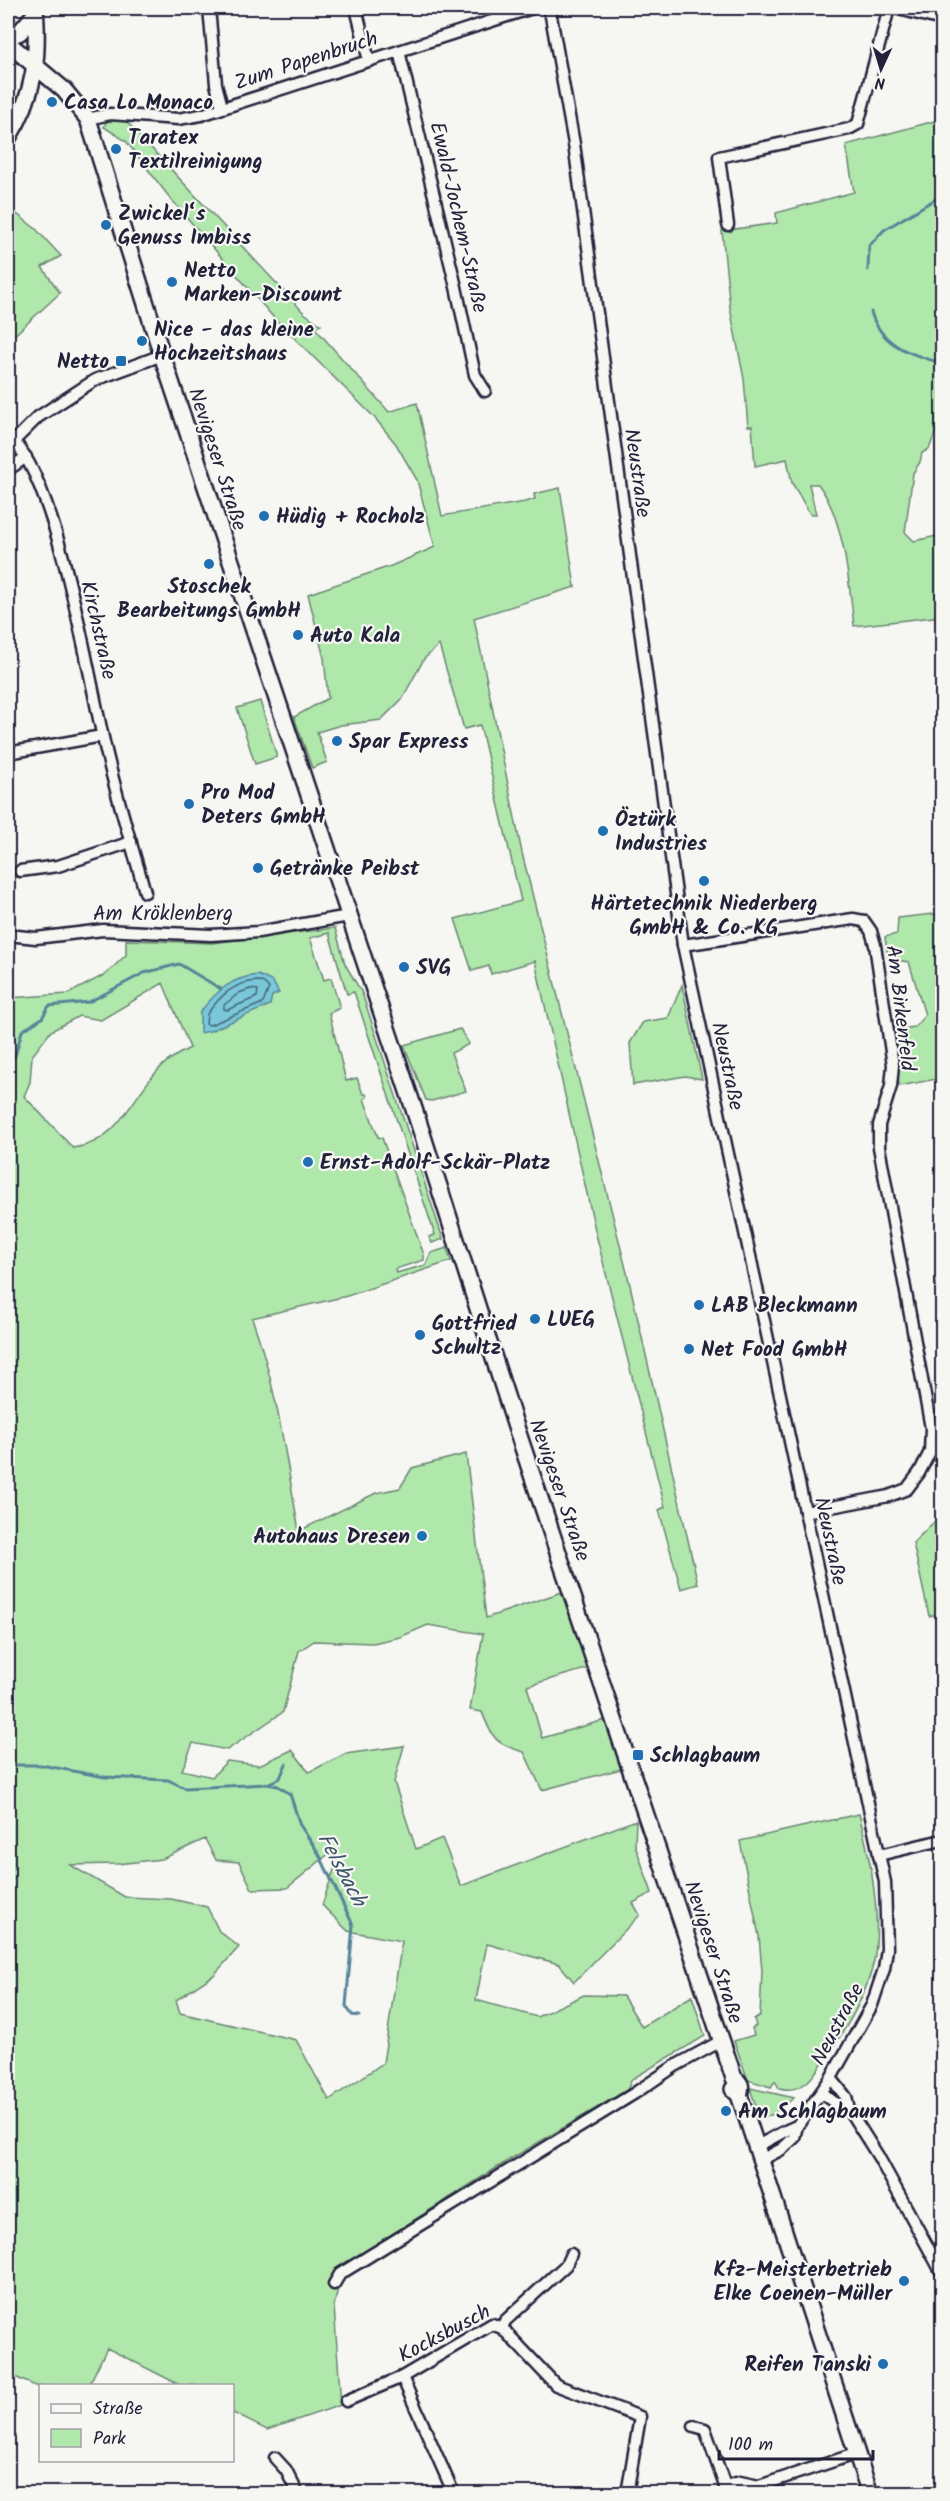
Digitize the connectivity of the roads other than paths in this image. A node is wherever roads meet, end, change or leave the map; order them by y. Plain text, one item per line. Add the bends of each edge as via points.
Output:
1 (209, 8) edge
2 (356, 8) edge
3 (532, 8) edge
4 (547, 8) edge
5 (889, 8) edge
6 (895, 8) edge
7 (35, 11) edge
8 (942, 20) edge
9 (8, 37) edge
10 (8, 43) edge
11 (399, 51) junction
12 (369, 61) junction
13 (36, 66) junction
14 (222, 107) junction
15 (88, 119) junction
16 (8, 138) edge
17 (728, 225) dead end
18 (162, 355) junction
19 (485, 391) dead end
20 (11, 439) edge
21 (26, 457) junction
22 (8, 470) edge
23 (102, 736) junction
24 (8, 753) edge
25 (131, 842) junction
26 (20, 871) dead end
27 (145, 892) dead end
28 (349, 916) junction
29 (8, 935) edge
30 (683, 945) junction
31 (805, 1512) junction
32 (942, 1840) edge
33 (879, 1855) junction
34 (721, 2041) junction
35 (831, 2078) junction
36 (822, 2093) junction
37 (849, 2110) junction
38 (759, 2153) junction
39 (571, 2254) dead end
40 (942, 2273) edge
41 (334, 2284) dead end
42 (501, 2328) junction
43 (402, 2377) junction
44 (346, 2402) dead end
45 (694, 2426) dead end
46 (858, 2453) junction
47 (275, 2458) dead end
48 (756, 2489) edge
49 (725, 2490) edge
50 (298, 2493) edge
51 (454, 2493) edge
52 (627, 2493) edge
53 (870, 2493) edge

1 - 14 street
2 - 12 street
3 - 11 street, Zum Papenbruch
4 - 30 street, Neustraße via 574,144
5 - 17 street via 858,124 719,157
6 - 8 street
7 - 9 main road via 20,32
7 - 13 main road
10 - 13 main road, Nevigeser Straße
11 - 12 street, Zum Papenbruch
11 - 19 street, Ewald-Jochem-Straße via 475,375
12 - 14 street, Zum Papenbruch
13 - 15 main road, Nevigeser Straße via 74,100
13 - 16 main road via 26,104
14 - 15 street, Zum Papenbruch via 178,119 110,114
15 - 18 main road, Nevigeser Straße
18 - 20 street via 95,380
18 - 28 main road, Nevigeser Straße
20 - 21 street, Kirchstraße
21 - 22 street
21 - 23 street, Kirchstraße via 64,565
23 - 24 street
23 - 25 street, Kirchstraße
25 - 26 street via 58,866
25 - 27 street, Kirchstraße
28 - 29 street, Am Kröklenberg via 211,935 103,930 36,938
28 - 34 main road, Nevigeser Straße
30 - 31 street, Neustraße
30 - 31 street, Am Birkenfeld via 853,919 864,921 875,945 893,1065 879,1125 879,1147 931,1428 930,1452 907,1489
31 - 33 street, Neustraße
32 - 33 street
33 - 35 street, Neustraße via 888,1915 884,1969 872,2005
34 - 38 main road, Nevigeser Straße via 734,2078 740,2082 739,2095
34 - 41 street via 340,2274
35 - 36 street, Neustraße
35 - 37 street via 846,2097
36 - 37 street
36 - 38 street, Neustraße via 797,2126 785,2130
37 - 40 street
38 - 46 main road, Nevigeser Straße
39 - 42 street, Kocksbusch via 566,2265
42 - 43 street, Kocksbusch via 492,2324
42 - 52 street via 556,2385 640,2417
43 - 44 street, Kocksbusch
43 - 51 street
45 - 49 street via 705,2429
46 - 48 street
46 - 53 main road, Nevigeser Straße
47 - 50 street
48 - 49 street via 740,2482

